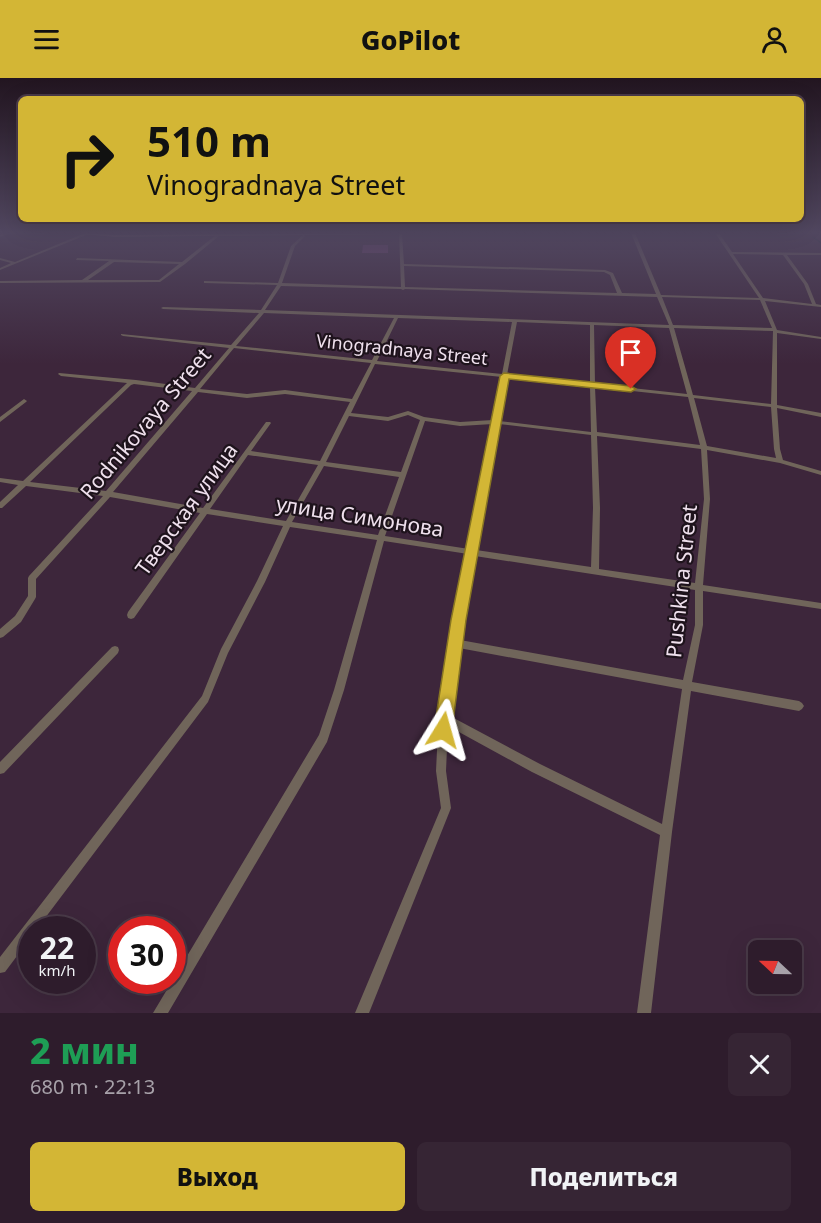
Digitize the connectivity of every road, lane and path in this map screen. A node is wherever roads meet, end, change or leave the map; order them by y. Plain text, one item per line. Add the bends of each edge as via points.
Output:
1 (90, 277) edge
2 (166, 277) edge
3 (282, 277) edge
4 (404, 277) edge
5 (613, 277) edge
6 (651, 277) edge
7 (746, 277) edge
8 (801, 277) edge
9 (0, 282) edge
10 (83, 282) junction
11 (205, 282) dead end
12 (279, 285) junction
13 (404, 289) junction
14 (621, 295) junction
15 (659, 296) junction
16 (762, 299) junction
17 (818, 306) edge
18 (163, 308) dead end
19 (262, 312) junction
20 (397, 316) junction
21 (515, 320) junction
22 (592, 323) junction
23 (671, 325) junction
24 (775, 330) junction
25 (123, 335) dead end
26 (821, 338) edge
27 (232, 345) junction
28 (375, 362) junction
29 (61, 374) dead end
30 (504, 376) junction
31 (137, 381) junction
32 (591, 385) junction
33 (196, 389) junction
34 (690, 396) junction
35 (24, 401) dead end
36 (354, 401) junction
37 (774, 406) junction
38 (349, 414) junction
39 (821, 415) edge
40 (423, 419) junction
41 (0, 420) edge
42 (495, 422) junction
43 (268, 423) dead end
44 (594, 435) junction
45 (704, 447) junction
46 (248, 453) junction
47 (780, 461) junction
48 (323, 462) junction
49 (821, 473) edge
50 (403, 475) junction
51 (0, 480) edge
52 (23, 484) junction
53 (108, 494) junction
54 (0, 506) edge
55 (205, 511) junction
56 (288, 524) junction
57 (381, 538) junction
58 (471, 551) junction
59 (595, 570) junction
60 (699, 587) junction
61 (821, 606) edge
62 (131, 615) dead end
63 (0, 634) edge
64 (455, 643) junction
65 (115, 650) dead end
66 (687, 685) junction
67 (799, 706) dead end
68 (444, 724) junction
69 (0, 769) edge
70 (666, 832) junction
71 (0, 968) edge
72 (160, 1013) edge
73 (362, 1013) edge
74 (644, 1013) edge

1 - 10 street
2 - 10 street via 160,281
3 - 12 street, Rodnikovaya Street
4 - 13 street
5 - 14 street
6 - 15 street, Pushkina Street
7 - 16 street
8 - 17 street
9 - 10 street
11 - 12 street
12 - 13 street
12 - 19 street, Rodnikovaya Street
13 - 14 street
14 - 15 street
15 - 16 street
15 - 23 street, Pushkina Street
16 - 17 street
16 - 24 street
18 - 19 street
19 - 20 street
19 - 27 street, Rodnikovaya Street
20 - 21 street
20 - 28 street
21 - 22 street
21 - 30 street
22 - 23 street
22 - 32 street
23 - 24 street
23 - 34 street, Pushkina Street
24 - 26 street
24 - 37 street
25 - 27 street, Vinogradnaya Street
27 - 28 street, Vinogradnaya Street
27 - 33 street, Rodnikovaya Street
28 - 30 street, Vinogradnaya Street
28 - 36 street
29 - 31 street
30 - 32 street, Vinogradnaya Street
30 - 42 street
31 - 33 street
31 - 52 street via 129,384
32 - 34 street, Vinogradnaya Street
32 - 44 street
33 - 36 street via 247,396 285,392
33 - 53 street, Rodnikovaya Street
34 - 37 street, Vinogradnaya Street
34 - 45 street, Pushkina Street
35 - 41 street
36 - 38 street
37 - 39 street, Vinogradnaya Street
37 - 47 street
38 - 40 street via 388,419 408,413
38 - 48 street
40 - 42 street via 460,424
40 - 50 street
42 - 44 street
42 - 58 street
43 - 46 street, Тверская улица
44 - 45 street
44 - 59 street
45 - 47 street
45 - 60 street, Pushkina Street via 707,499
46 - 48 street
46 - 55 street, Тверская улица
47 - 49 street
48 - 50 street
48 - 56 street
50 - 57 street
51 - 52 street, улица Симонова
52 - 53 street, улица Симонова
52 - 54 street
53 - 55 street, улица Симонова
53 - 63 street, Rodnikovaya Street via 32,578 32,597 18,619
55 - 56 street, улица Симонова
55 - 62 street, Тверская улица
56 - 57 street, улица Симонова
56 - 71 street via 205,699
57 - 58 street, улица Симонова
57 - 72 street via 323,738
58 - 59 street, улица Симонова
58 - 64 street
59 - 60 street, улица Симонова
60 - 61 street, улица Симонова
60 - 66 street, Pushkina Street via 699,625
64 - 66 street
64 - 68 street
65 - 69 street
66 - 67 street
66 - 70 street, Pushkina Street
68 - 70 street
68 - 73 street via 441,771 446,808
70 - 74 street, Pushkina Street

